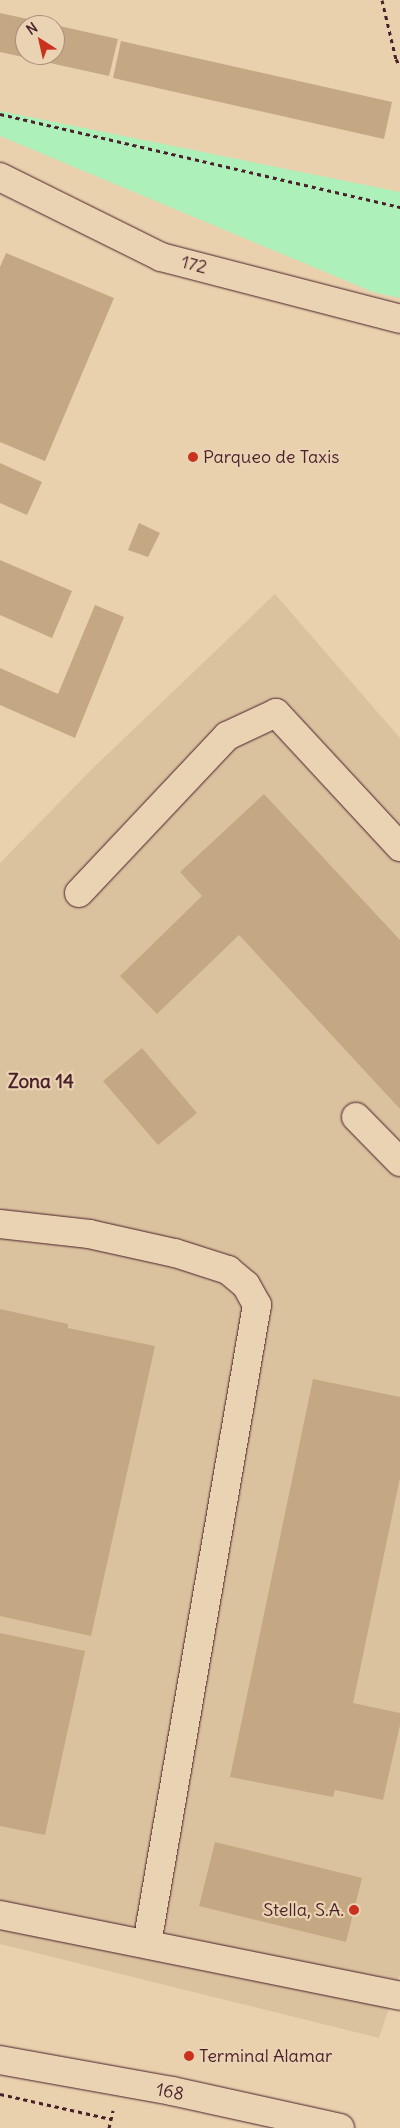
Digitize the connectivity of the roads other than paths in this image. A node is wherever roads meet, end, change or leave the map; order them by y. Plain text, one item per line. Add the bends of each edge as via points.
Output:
1 (0, 177) edge
2 (400, 319) edge
3 (400, 847) edge
4 (79, 892) dead end
5 (356, 1117) dead end
6 (400, 1162) edge
7 (0, 1224) edge
8 (0, 1915) edge
9 (147, 1944) junction
10 (400, 1996) edge
11 (0, 2060) edge
12 (340, 2128) edge

1 - 2 street, 172 via 162,257
3 - 4 street via 276,713 227,736
5 - 6 street
7 - 9 street via 89,1234 184,1256 228,1270 246,1285 257,1305
8 - 9 street
9 - 10 street
11 - 12 street, 168 via 172,2091

